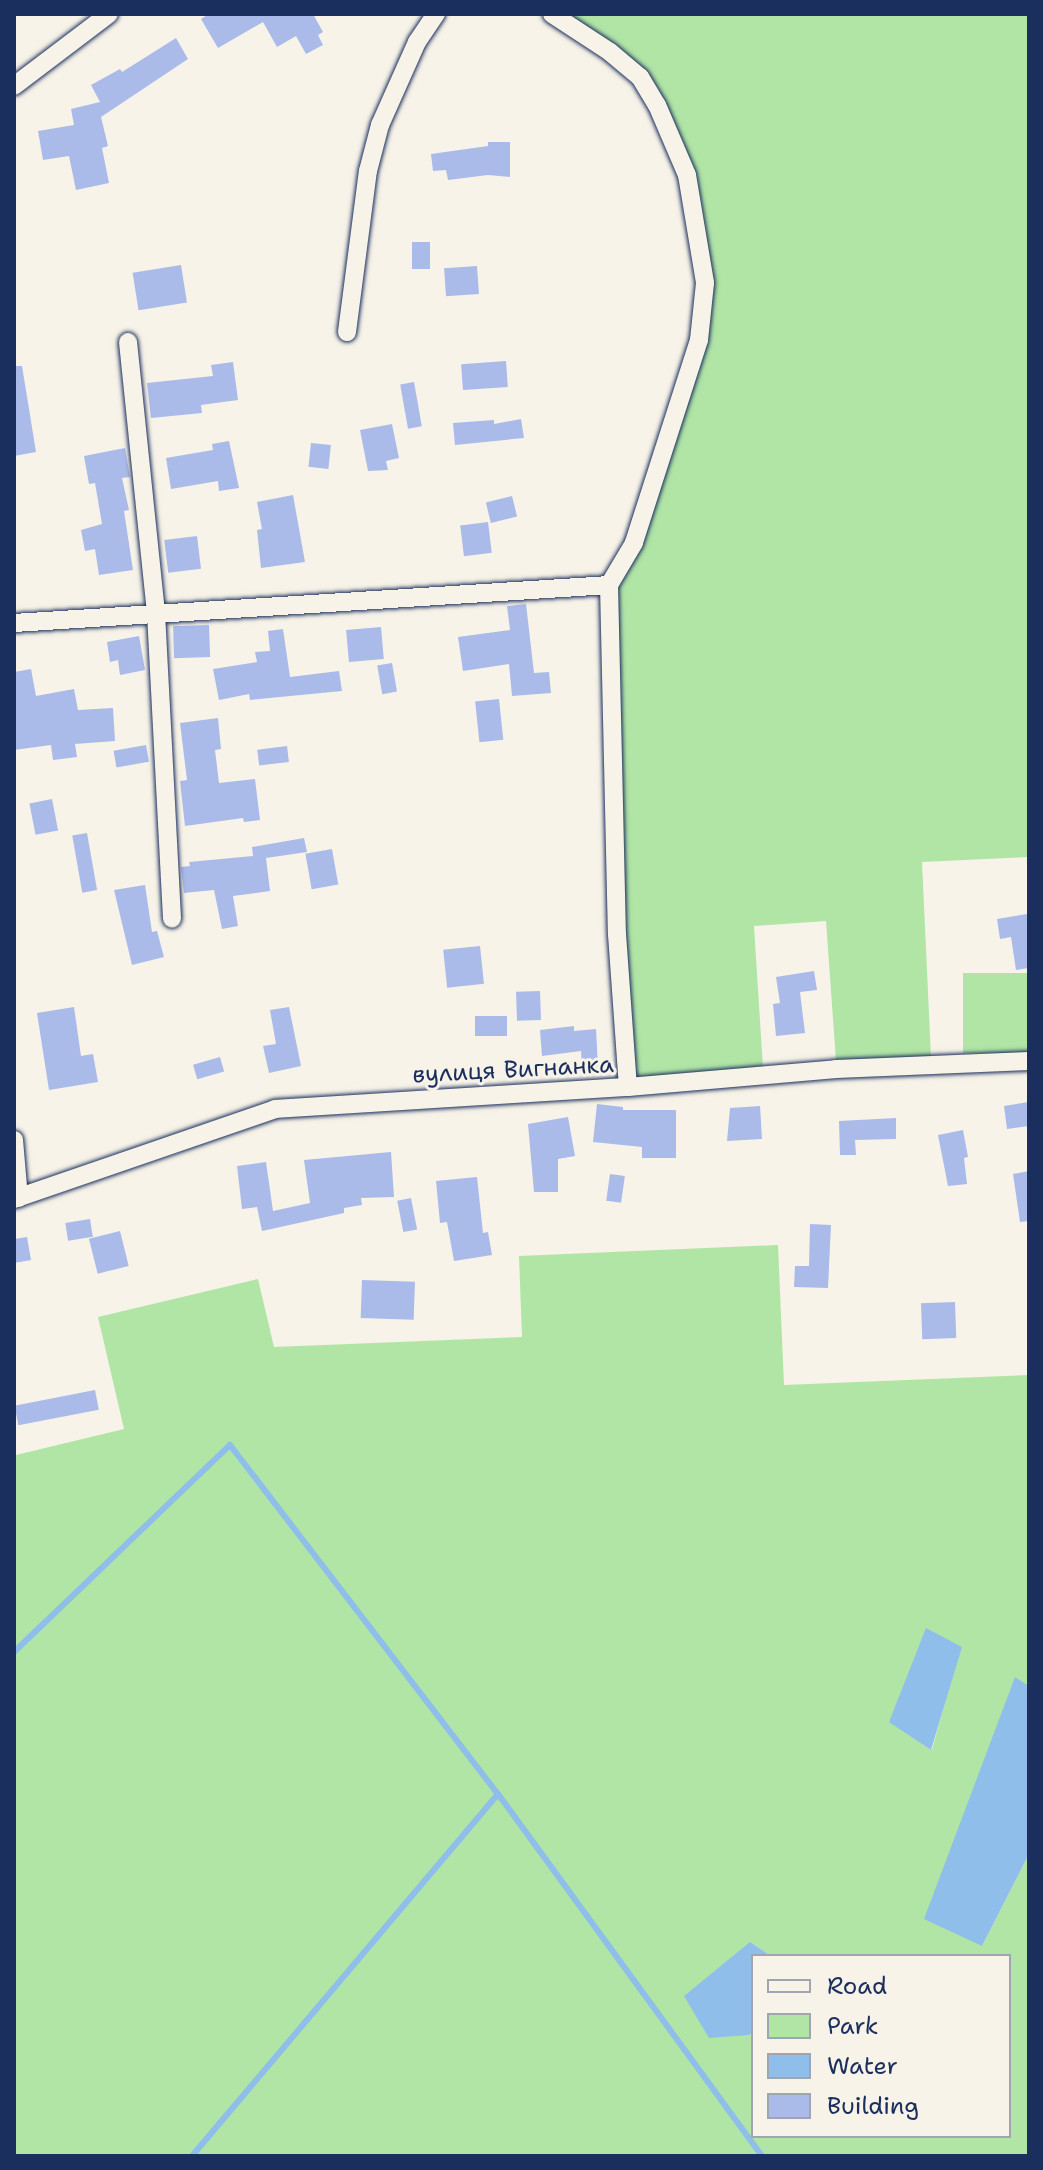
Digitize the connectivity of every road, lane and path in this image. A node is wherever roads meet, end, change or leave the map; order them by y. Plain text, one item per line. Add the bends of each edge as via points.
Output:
1 (109, 14) edge
2 (436, 14) edge
3 (552, 14) edge
4 (14, 86) edge
5 (347, 332) dead end
6 (128, 342) dead end
7 (609, 585) junction
8 (156, 613) junction
9 (14, 623) edge
10 (172, 919) dead end
11 (1029, 1061) edge
12 (628, 1087) junction
13 (14, 1140) edge
14 (16, 1198) edge

1 - 4 street
2 - 5 street via 417,42 380,125 368,171
3 - 7 street via 640,77 657,105 687,175 705,283 695,355 634,543
6 - 8 street
7 - 8 street
7 - 12 street via 617,934
8 - 9 street
8 - 10 street
11 - 12 street, вулиця Вигнанка via 836,1069
12 - 14 street, вулиця Вигнанка via 275,1109
13 - 14 street

